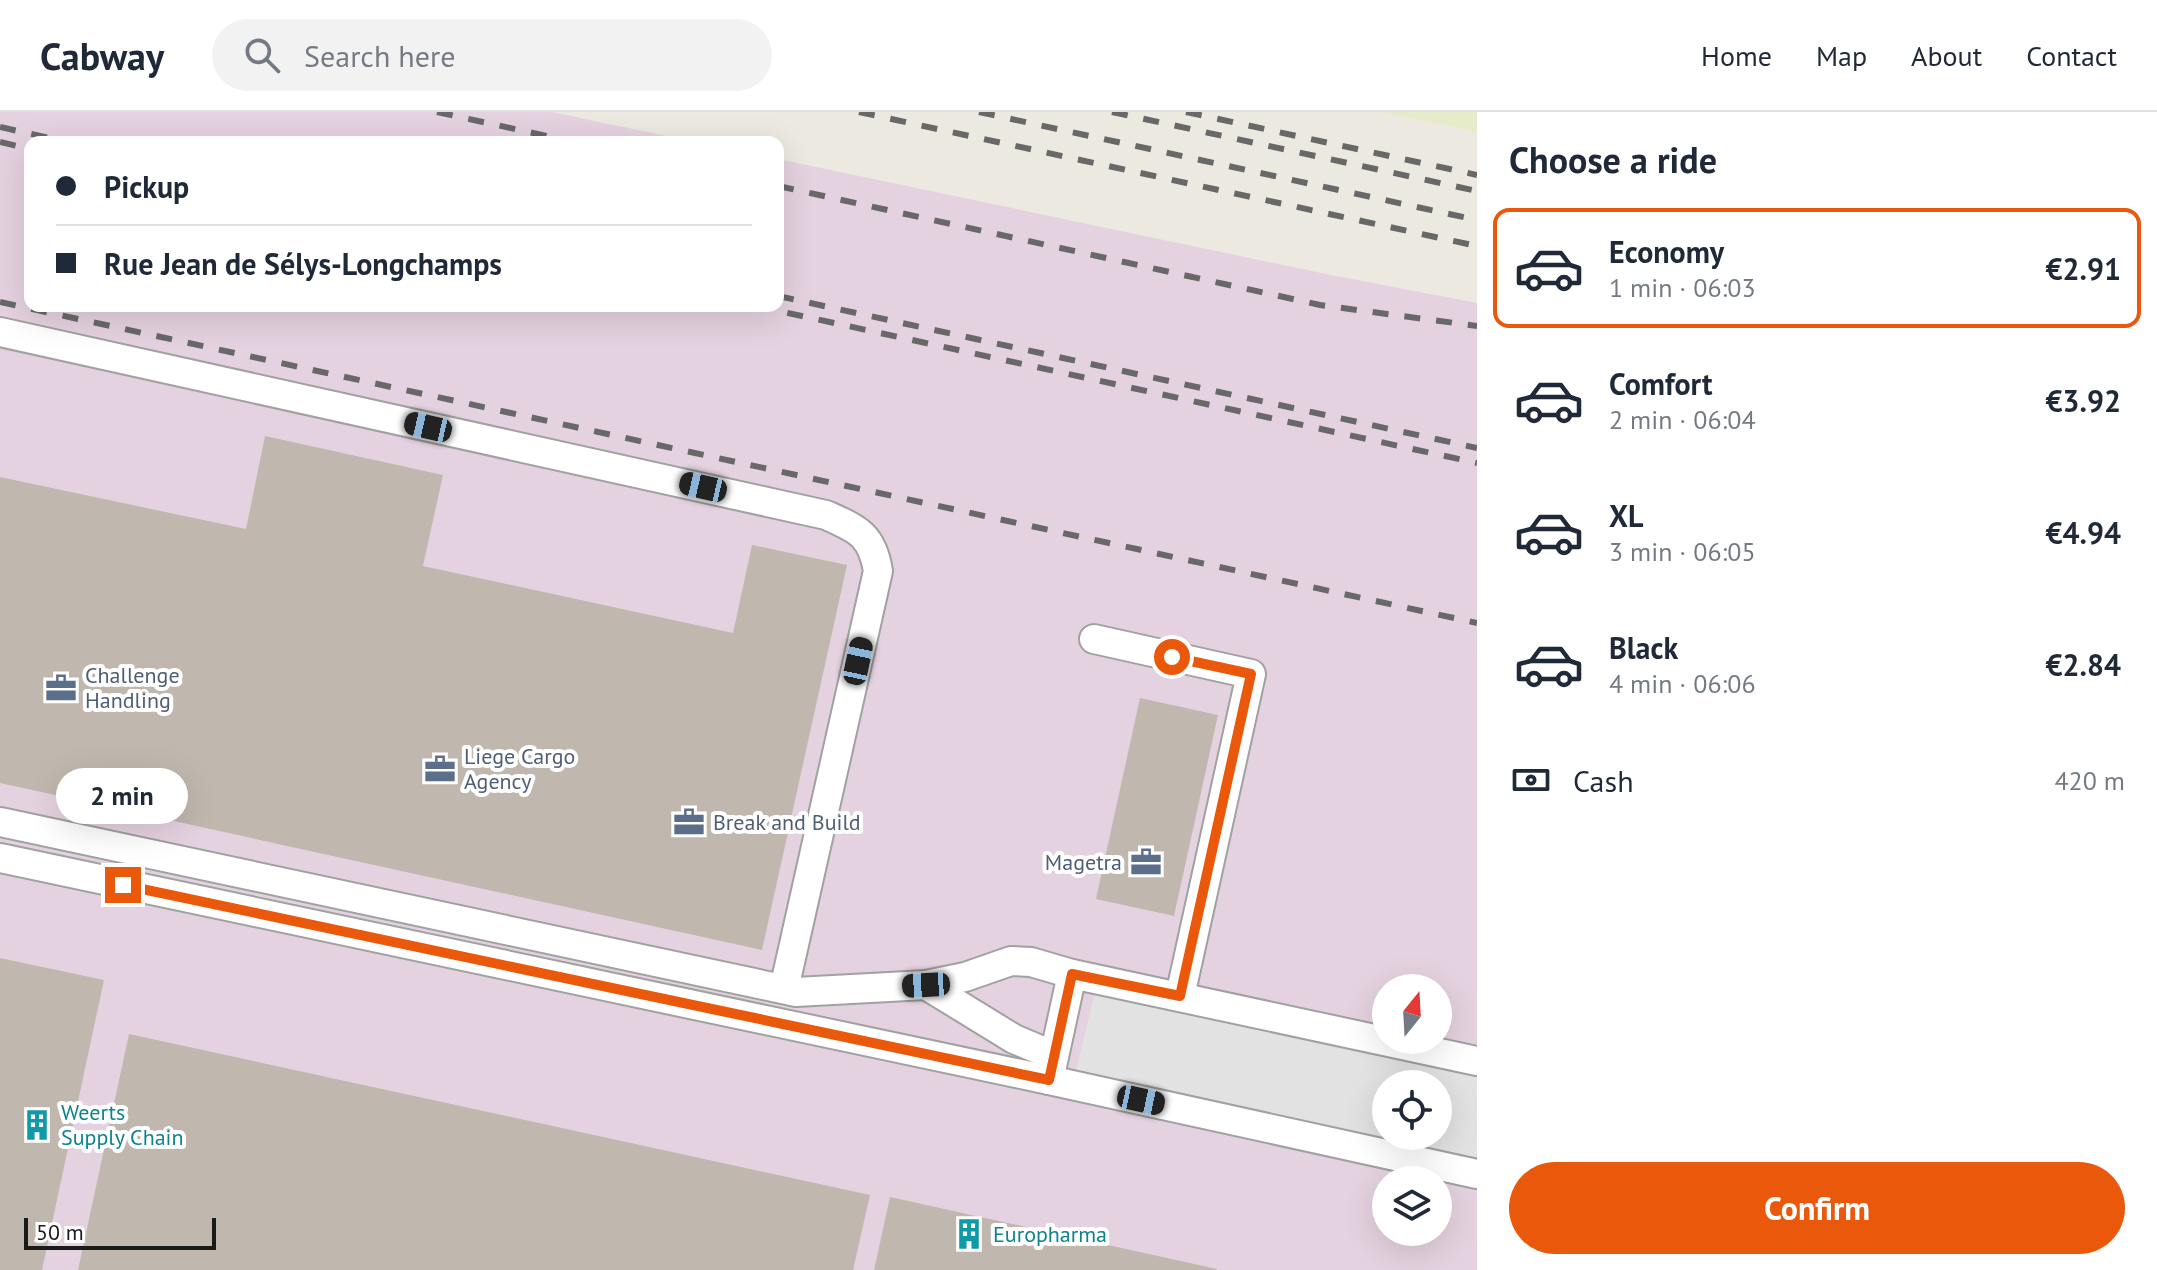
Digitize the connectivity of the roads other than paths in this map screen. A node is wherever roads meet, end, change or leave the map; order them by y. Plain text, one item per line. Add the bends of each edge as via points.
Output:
1 (0, 332) edge
2 (1094, 639) dead end
3 (0, 822) edge
4 (0, 858) edge
5 (1072, 974) junction
6 (926, 985) junction
7 (784, 989) junction
8 (1180, 996) junction
9 (1477, 1061) edge
10 (1051, 1068) junction
11 (1477, 1174) edge

1 - 7 street via 810,511 857,529 875,552 878,571
2 - 8 street via 1251,674
3 - 7 street
4 - 10 street
5 - 6 street via 1011,961
5 - 8 street
5 - 10 street
6 - 7 street
6 - 10 street
8 - 9 street
10 - 11 street

